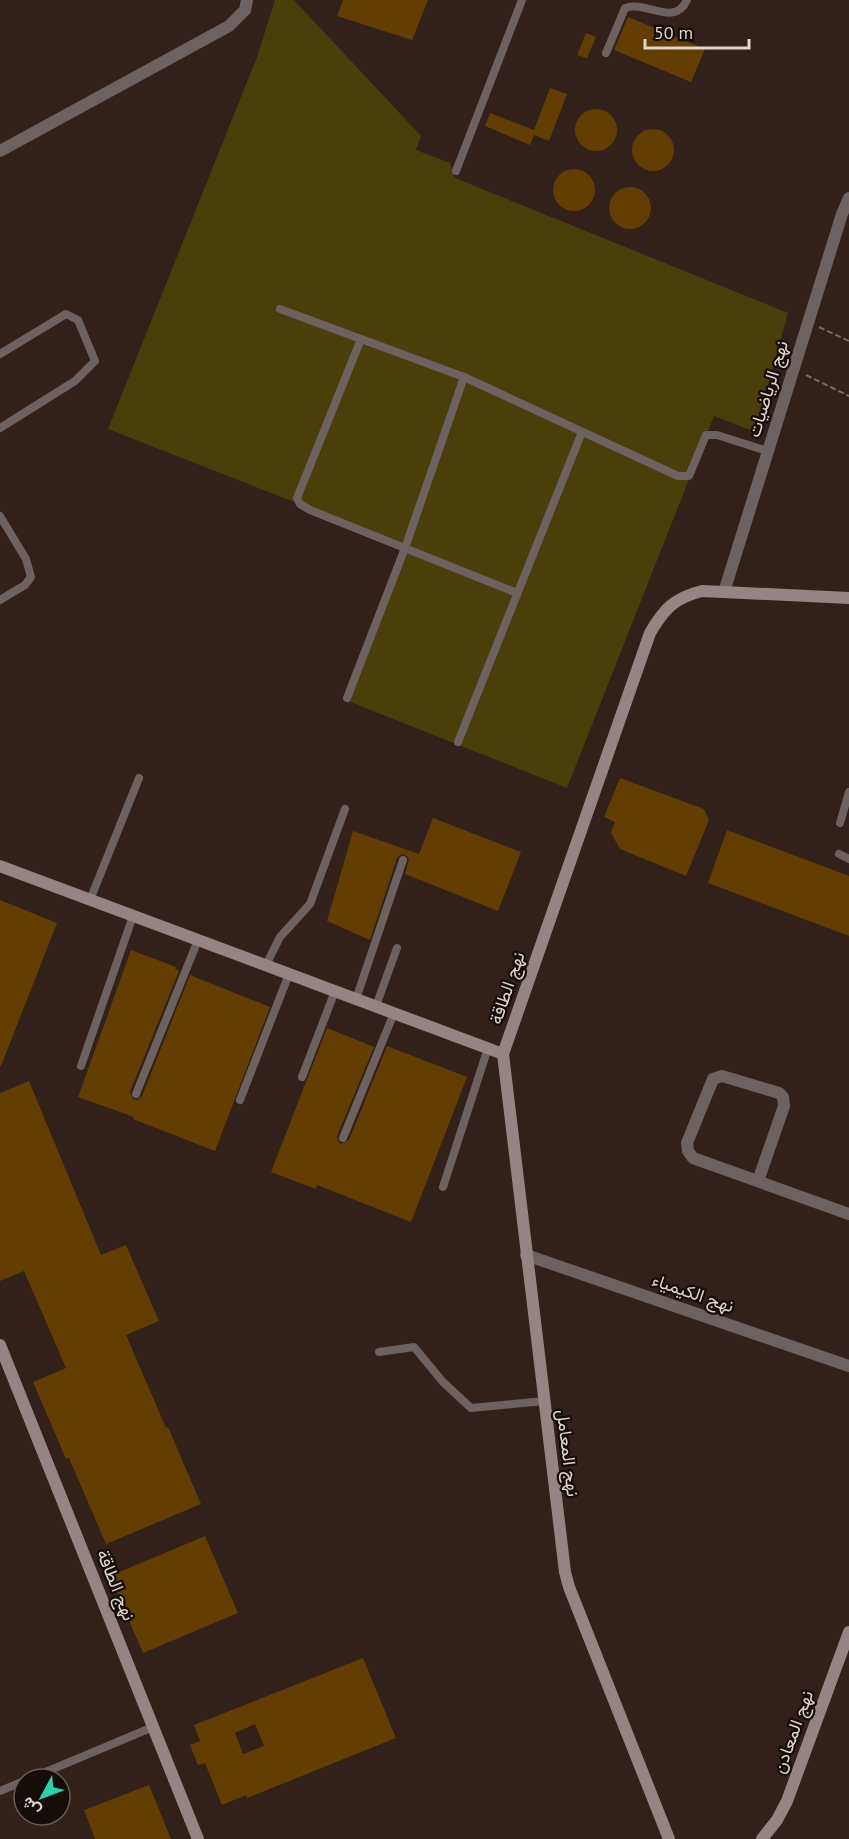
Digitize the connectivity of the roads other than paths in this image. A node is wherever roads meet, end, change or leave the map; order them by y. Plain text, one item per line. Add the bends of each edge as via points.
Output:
1 (247, 0) edge
2 (522, 0) edge
3 (687, 0) edge
4 (606, 53) dead end
5 (0, 151) edge
6 (456, 171) dead end
7 (849, 198) edge
8 (280, 309) dead end
9 (361, 339) junction
10 (0, 354) edge
11 (464, 377) junction
12 (0, 428) edge
13 (582, 432) junction
14 (767, 451) junction
15 (0, 516) edge
16 (405, 548) junction
17 (724, 592) junction
18 (517, 593) junction
19 (849, 598) edge
20 (0, 600) edge
21 (347, 698) dead end
22 (458, 742) dead end
23 (139, 778) dead end
24 (849, 792) edge
25 (345, 809) dead end
26 (840, 823) dead end
27 (839, 854) dead end
28 (849, 859) edge
29 (404, 860) dead end
30 (0, 866) edge
31 (90, 900) junction
32 (133, 915) junction
33 (198, 940) junction
34 (397, 948) dead end
35 (266, 965) junction
36 (289, 974) junction
37 (335, 991) junction
38 (356, 999) junction
39 (376, 1006) junction
40 (394, 1013) junction
41 (488, 1048) junction
42 (503, 1054) junction
43 (81, 1066) dead end
44 (302, 1077) dead end
45 (136, 1094) dead end
46 (240, 1100) dead end
47 (343, 1138) dead end
48 (758, 1181) junction
49 (443, 1187) dead end
50 (849, 1214) edge
51 (526, 1255) junction
52 (0, 1345) edge
53 (379, 1352) dead end
54 (849, 1366) edge
55 (544, 1401) junction
56 (849, 1632) edge
57 (153, 1727) junction
58 (58, 1767) edge
59 (198, 1839) edge
60 (669, 1839) edge
61 (762, 1839) edge

1 - 5 street via 245,10 229,26
2 - 6 lane
3 - 4 lane via 674,13 637,5 625,8
7 - 14 street, نهج الرياضيات
8 - 9 lane
9 - 11 lane
9 - 16 lane via 297,498 310,510
10 - 12 lane via 66,314 78,320 95,361 75,381
11 - 13 lane
11 - 16 lane
13 - 14 lane via 678,476 689,476 706,435
13 - 18 lane
14 - 17 street, نهج الرياضيات
15 - 20 lane via 26,559 31,577 26,585
16 - 18 lane
16 - 21 lane
17 - 19 street, نهج الطاقة
17 - 42 street, نهج الطاقة via 702,591 674,602 650,633
18 - 22 lane
23 - 31 lane
24 - 26 lane
25 - 35 lane via 310,904 280,937
27 - 28 lane
29 - 38 lane
30 - 31 street, نهج الطاقة
31 - 32 street, نهج الطاقة
32 - 33 street, نهج الطاقة
32 - 43 lane
33 - 35 street, نهج الطاقة
33 - 45 lane
34 - 39 lane
35 - 36 street, نهج الطاقة
36 - 37 street, نهج الطاقة
36 - 46 lane
37 - 38 street, نهج الطاقة
37 - 44 lane
38 - 39 street, نهج الطاقة
39 - 40 street, نهج الطاقة
40 - 41 street, نهج الطاقة
40 - 47 lane
41 - 42 street, نهج الطاقة
41 - 49 lane
42 - 51 street, نهج المعامل
48 - 48 street via 693,1158 688,1151 687,1143 717,1076 783,1097 784,1106
48 - 50 street
51 - 54 street, نهج الكيمياء
51 - 55 street, نهج المعامل
52 - 57 street, نهج الطاقة
53 - 55 lane via 414,1347 471,1408
55 - 60 street, نهج المعامل via 569,1587
56 - 61 street, نهج المعادن via 787,1801
57 - 58 lane
57 - 59 street, نهج الطاقة

